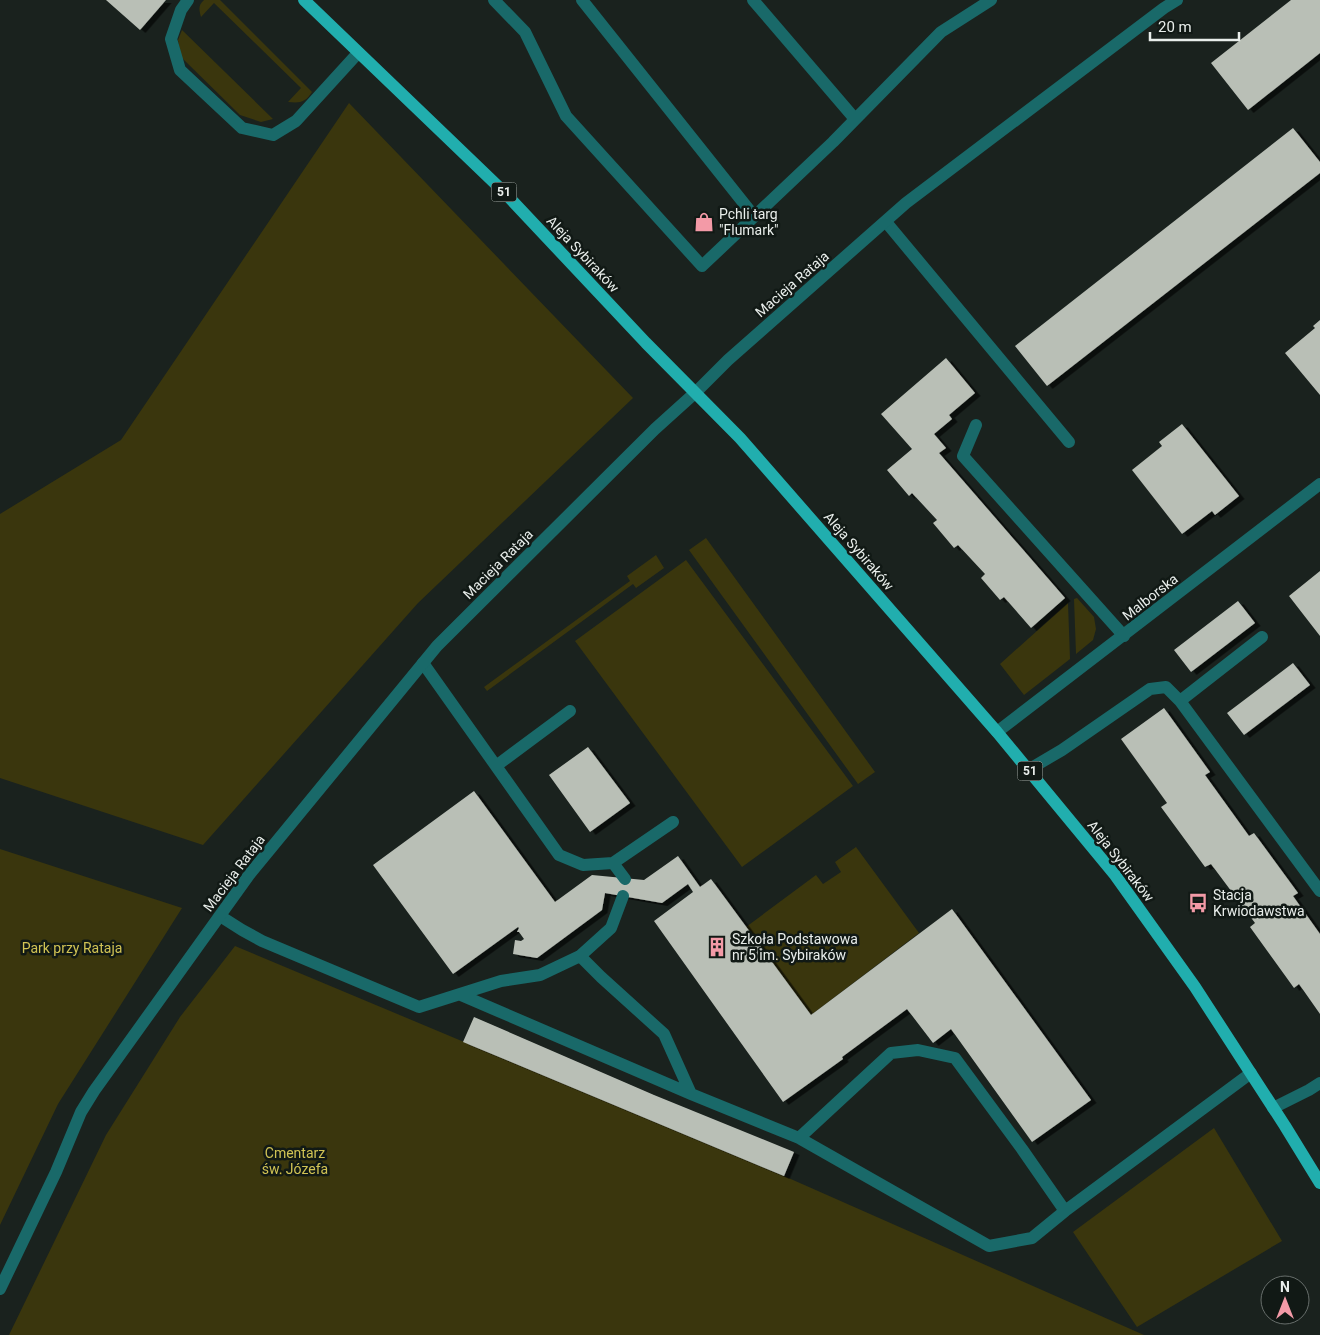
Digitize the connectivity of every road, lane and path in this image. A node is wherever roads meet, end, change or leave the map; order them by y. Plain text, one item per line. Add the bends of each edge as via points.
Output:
1 (188, 0) edge
2 (304, 0) edge
3 (494, 0) edge
4 (582, 0) edge
5 (753, 0) edge
6 (991, 0) edge
7 (1177, 0) edge
8 (358, 53) junction
9 (855, 119) junction
10 (754, 216) junction
11 (886, 222) junction
12 (696, 392) junction
13 (976, 425) dead end
14 (1069, 442) dead end
15 (1320, 484) edge
16 (1124, 636) junction
17 (1262, 637) dead end
18 (423, 663) junction
19 (1180, 701) junction
20 (570, 711) dead end
21 (997, 732) junction
22 (496, 766) junction
23 (1028, 770) junction
24 (672, 822) dead end
25 (613, 863) junction
26 (625, 879) dead end
27 (1320, 891) edge
28 (623, 896) dead end
29 (220, 916) junction
30 (580, 956) junction
31 (461, 995) junction
32 (1250, 1073) junction
33 (1320, 1083) edge
34 (690, 1094) junction
35 (1274, 1108) junction
36 (799, 1138) junction
37 (1320, 1183) edge
38 (1064, 1210) junction
39 (0, 1289) edge

1 - 8 street via 181,10 171,40 180,70 242,128 273,135 296,122
2 - 8 main road, Aleja Sybiraków / 51
3 - 10 street via 525,32 566,116 702,266
4 - 10 street
5 - 9 street
6 - 9 street via 941,32
7 - 11 street, Macieja Rataja via 1017,118
8 - 12 main road, Aleja Sybiraków / 51 via 505,193 656,354
9 - 10 street
11 - 12 street, Macieja Rataja via 728,360
11 - 14 street
12 - 18 street, Macieja Rataja via 655,429
12 - 21 main road, Aleja Sybiraków / 51
13 - 16 street via 963,456
15 - 16 street, Malborska
16 - 21 street, Malborska
17 - 19 street
18 - 22 street
18 - 29 street, Macieja Rataja via 249,875
19 - 23 street via 1166,687 1150,689
19 - 27 street
20 - 22 street
21 - 23 main road, Aleja Sybiraków / 51
22 - 25 street via 559,855 583,864
23 - 32 main road, Aleja Sybiraków / 51 via 1115,875 1195,987
24 - 25 street
25 - 26 street
28 - 30 street via 611,928
29 - 31 street via 262,941 418,1007
29 - 39 street, Macieja Rataja via 82,1112
30 - 31 street via 540,975 501,981
30 - 34 street via 664,1034
31 - 34 street
32 - 35 main road, Aleja Sybiraków / 51
32 - 38 street
33 - 35 street
34 - 36 street
35 - 37 main road, Aleja Sybiraków / 51
36 - 38 street via 989,1246 1032,1238
36 - 38 street via 891,1054 918,1050 955,1058

